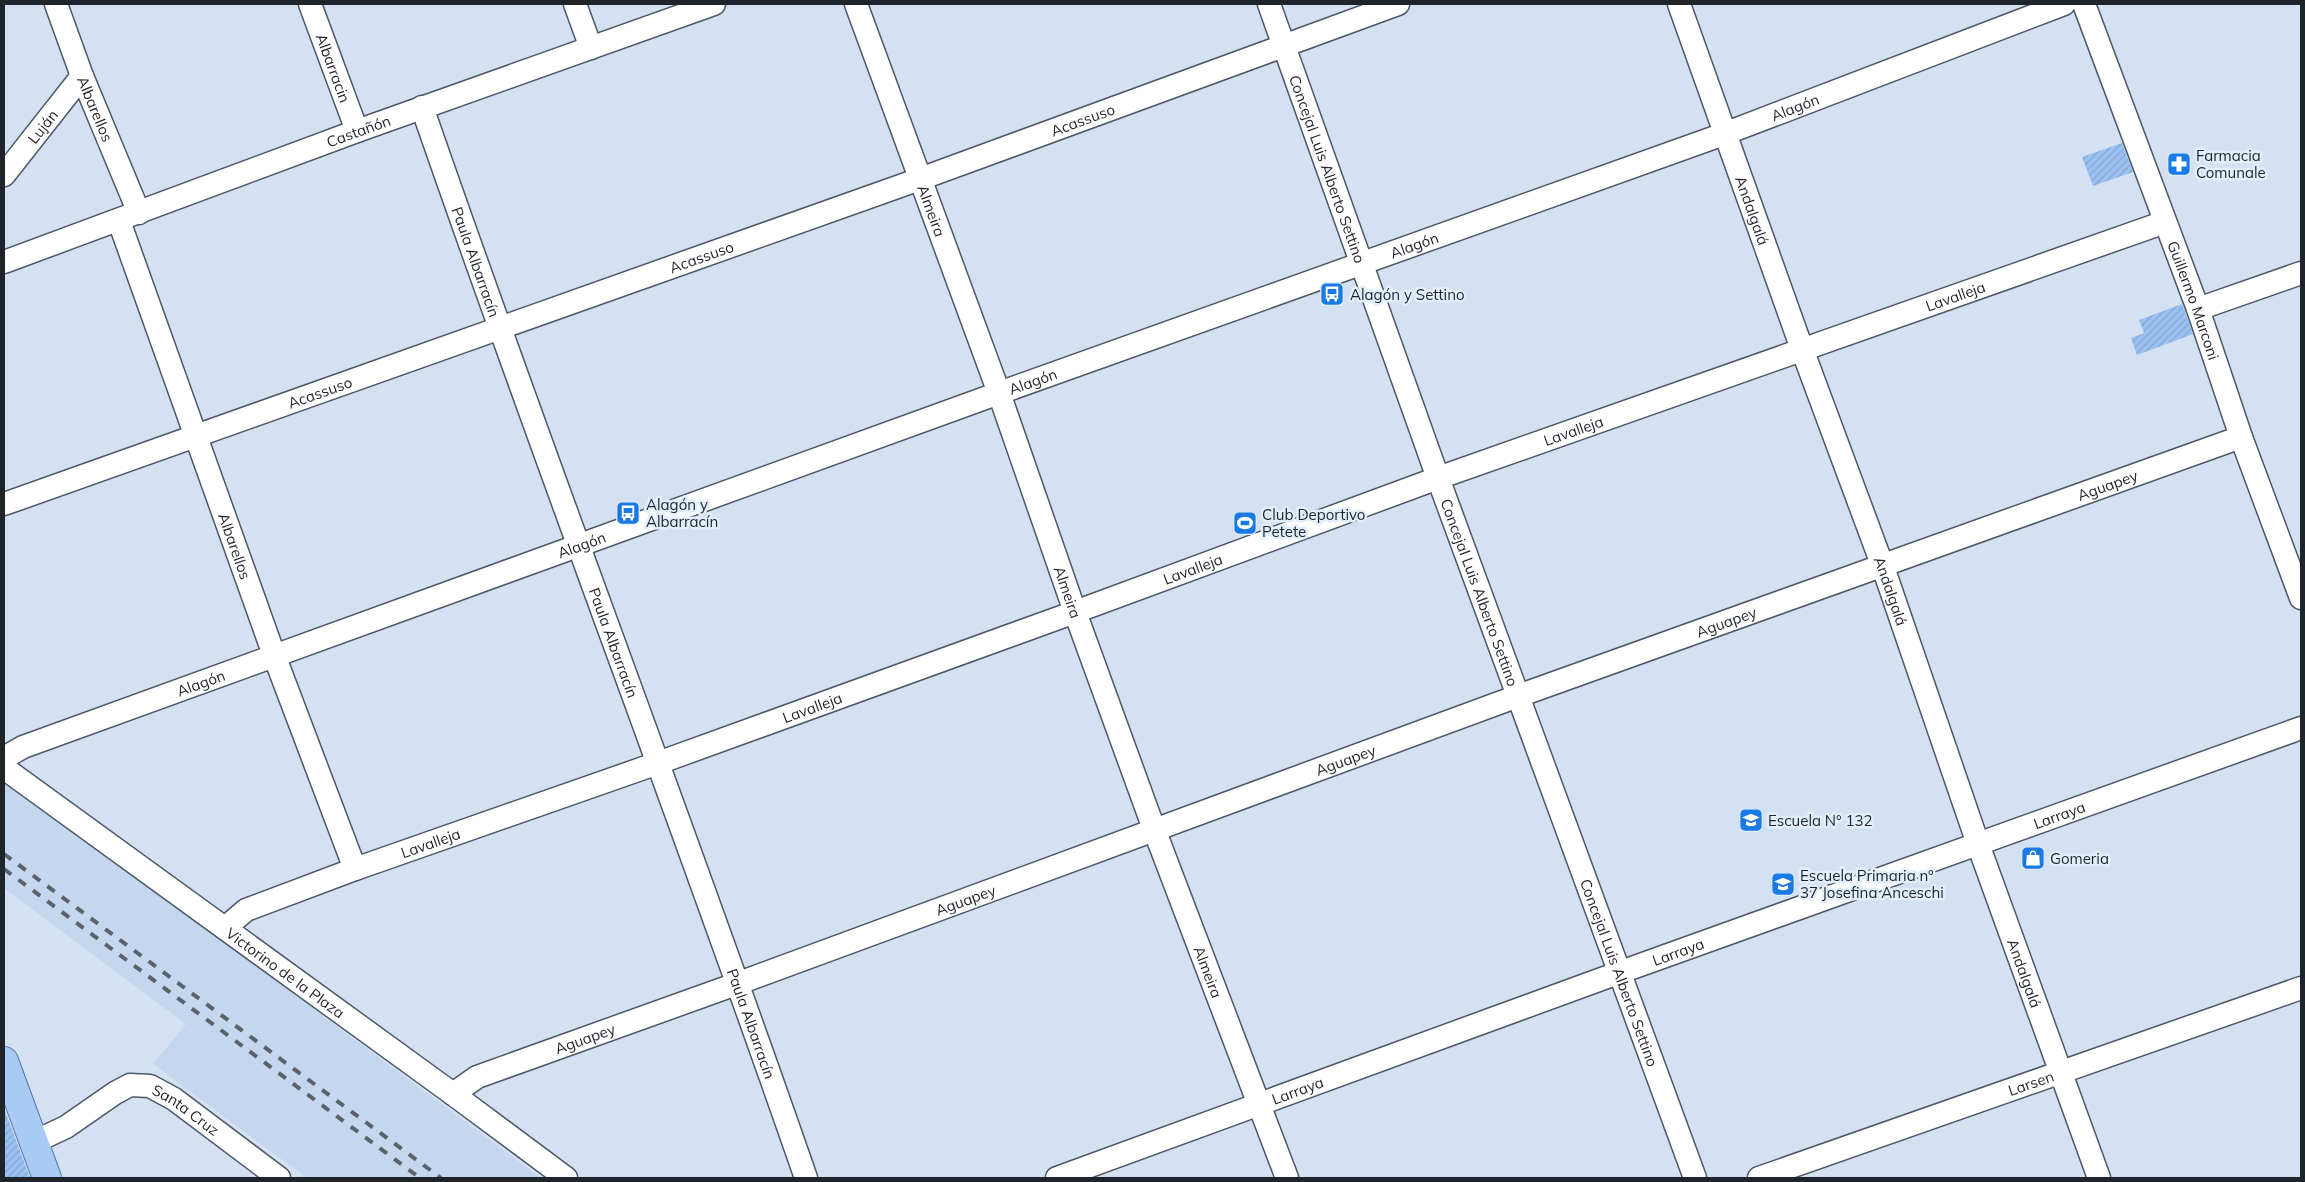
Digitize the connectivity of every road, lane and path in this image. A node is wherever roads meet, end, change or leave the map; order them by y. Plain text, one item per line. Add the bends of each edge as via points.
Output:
1 (56, 4) edge
2 (310, 4) edge
3 (575, 4) edge
4 (714, 4) edge
5 (856, 4) edge
6 (1269, 4) edge
7 (1398, 4) edge
8 (1679, 4) edge
9 (2064, 4) edge
10 (2084, 4) edge
11 (1285, 45) junction
12 (591, 48) junction
13 (82, 76) junction
14 (422, 107) junction
15 (357, 131) junction
16 (1724, 134) junction
17 (4, 175) edge
18 (920, 179) junction
19 (129, 217) junction
20 (2165, 222) junction
21 (4, 262) edge
22 (1363, 262) junction
23 (2301, 273) edge
24 (2198, 309) junction
25 (499, 329) junction
26 (1802, 349) junction
27 (999, 393) junction
28 (196, 436) junction
29 (2241, 437) junction
30 (1438, 478) junction
31 (4, 504) edge
32 (578, 545) junction
33 (1883, 567) junction
34 (2301, 598) edge
35 (1075, 612) junction
36 (274, 655) junction
37 (1518, 696) junction
38 (2301, 728) edge
39 (4, 758) edge
40 (658, 763) junction
41 (4, 768) edge
42 (1154, 829) junction
43 (1978, 844) junction
44 (355, 869) junction
45 (225, 928) junction
46 (1618, 973) junction
47 (739, 983) junction
48 (2301, 988) edge
49 (4, 1061) edge
50 (2060, 1072) junction
51 (453, 1094) junction
52 (1260, 1105) junction
53 (34, 1142) junction
54 (47, 1178) edge
55 (279, 1178) edge
56 (566, 1178) edge
57 (806, 1178) edge
58 (1057, 1178) edge
59 (1287, 1178) edge
60 (1695, 1178) edge
61 (1759, 1178) edge
62 (2099, 1178) edge

1 - 13 street, Albarellos
2 - 15 street, Albarracin
3 - 12 street
4 - 12 street, Castañón
5 - 18 street, Almeira
6 - 11 street, Concejal Luis Alberto Settino
7 - 11 street, Acassuso
8 - 16 street, Andalgalá
9 - 16 street, Alagón
10 - 20 street, Guillermo Marconi
11 - 18 street, Acassuso
11 - 22 street, Concejal Luis Alberto Settino
12 - 14 street, Castañón
13 - 17 street, Luján
13 - 19 street, Albarellos
14 - 15 street, Castañón
14 - 25 street, Paula Albarracín
15 - 19 street, Castañón
16 - 22 street, Alagón
16 - 26 street, Andalgalá
18 - 25 street, Acassuso
18 - 27 street, Almeira
19 - 21 street, Castañón
19 - 28 street, Albarellos
20 - 24 street, Guillermo Marconi
20 - 26 street, Lavalleja
22 - 27 street, Alagón
22 - 30 street, Concejal Luis Alberto Settino
23 - 24 street
24 - 29 street, Guillermo Marconi
25 - 28 street, Acassuso
25 - 32 street, Paula Albarracín
26 - 30 street, Lavalleja
26 - 33 street, Andalgalá
27 - 32 street, Alagón
27 - 35 street, Almeira
28 - 31 street, Acassuso
28 - 36 street, Albarellos
29 - 33 street, Aguapey
29 - 34 street, Guillermo Marconi
30 - 35 street, Lavalleja
30 - 37 street, Concejal Luis Alberto Settino
32 - 36 street, Alagón
32 - 40 street, Paula Albarracín
33 - 37 street, Aguapey
33 - 43 street, Andalgalá
35 - 40 street, Lavalleja
35 - 42 street, Almeira
36 - 39 street, Alagón via 23,747
36 - 44 street, Albarellos
37 - 42 street, Aguapey
37 - 46 street, Concejal Luis Alberto Settino
38 - 43 street, Larraya
40 - 44 street, Lavalleja
40 - 47 street, Paula Albarracín
41 - 45 street, Victorino de la Plaza
42 - 47 street, Aguapey
42 - 52 street, Almeira
43 - 46 street, Larraya
43 - 50 street, Andalgalá
44 - 45 street, Lavalleja via 246,910
45 - 51 street, Victorino de la Plaza
46 - 52 street, Larraya
46 - 60 street, Concejal Luis Alberto Settino
47 - 51 street, Aguapey via 477,1077
47 - 57 street, Paula Albarracín
48 - 50 street, Larsen
49 - 53 main road
50 - 61 street, Larsen
50 - 62 street, Andalgalá
51 - 56 street, Victorino de la Plaza
52 - 58 street, Larraya
52 - 59 street, Almeira
53 - 54 main road
53 - 55 street, Santa Cruz via 66,1127 115,1093 130,1086 150,1086 174,1099

